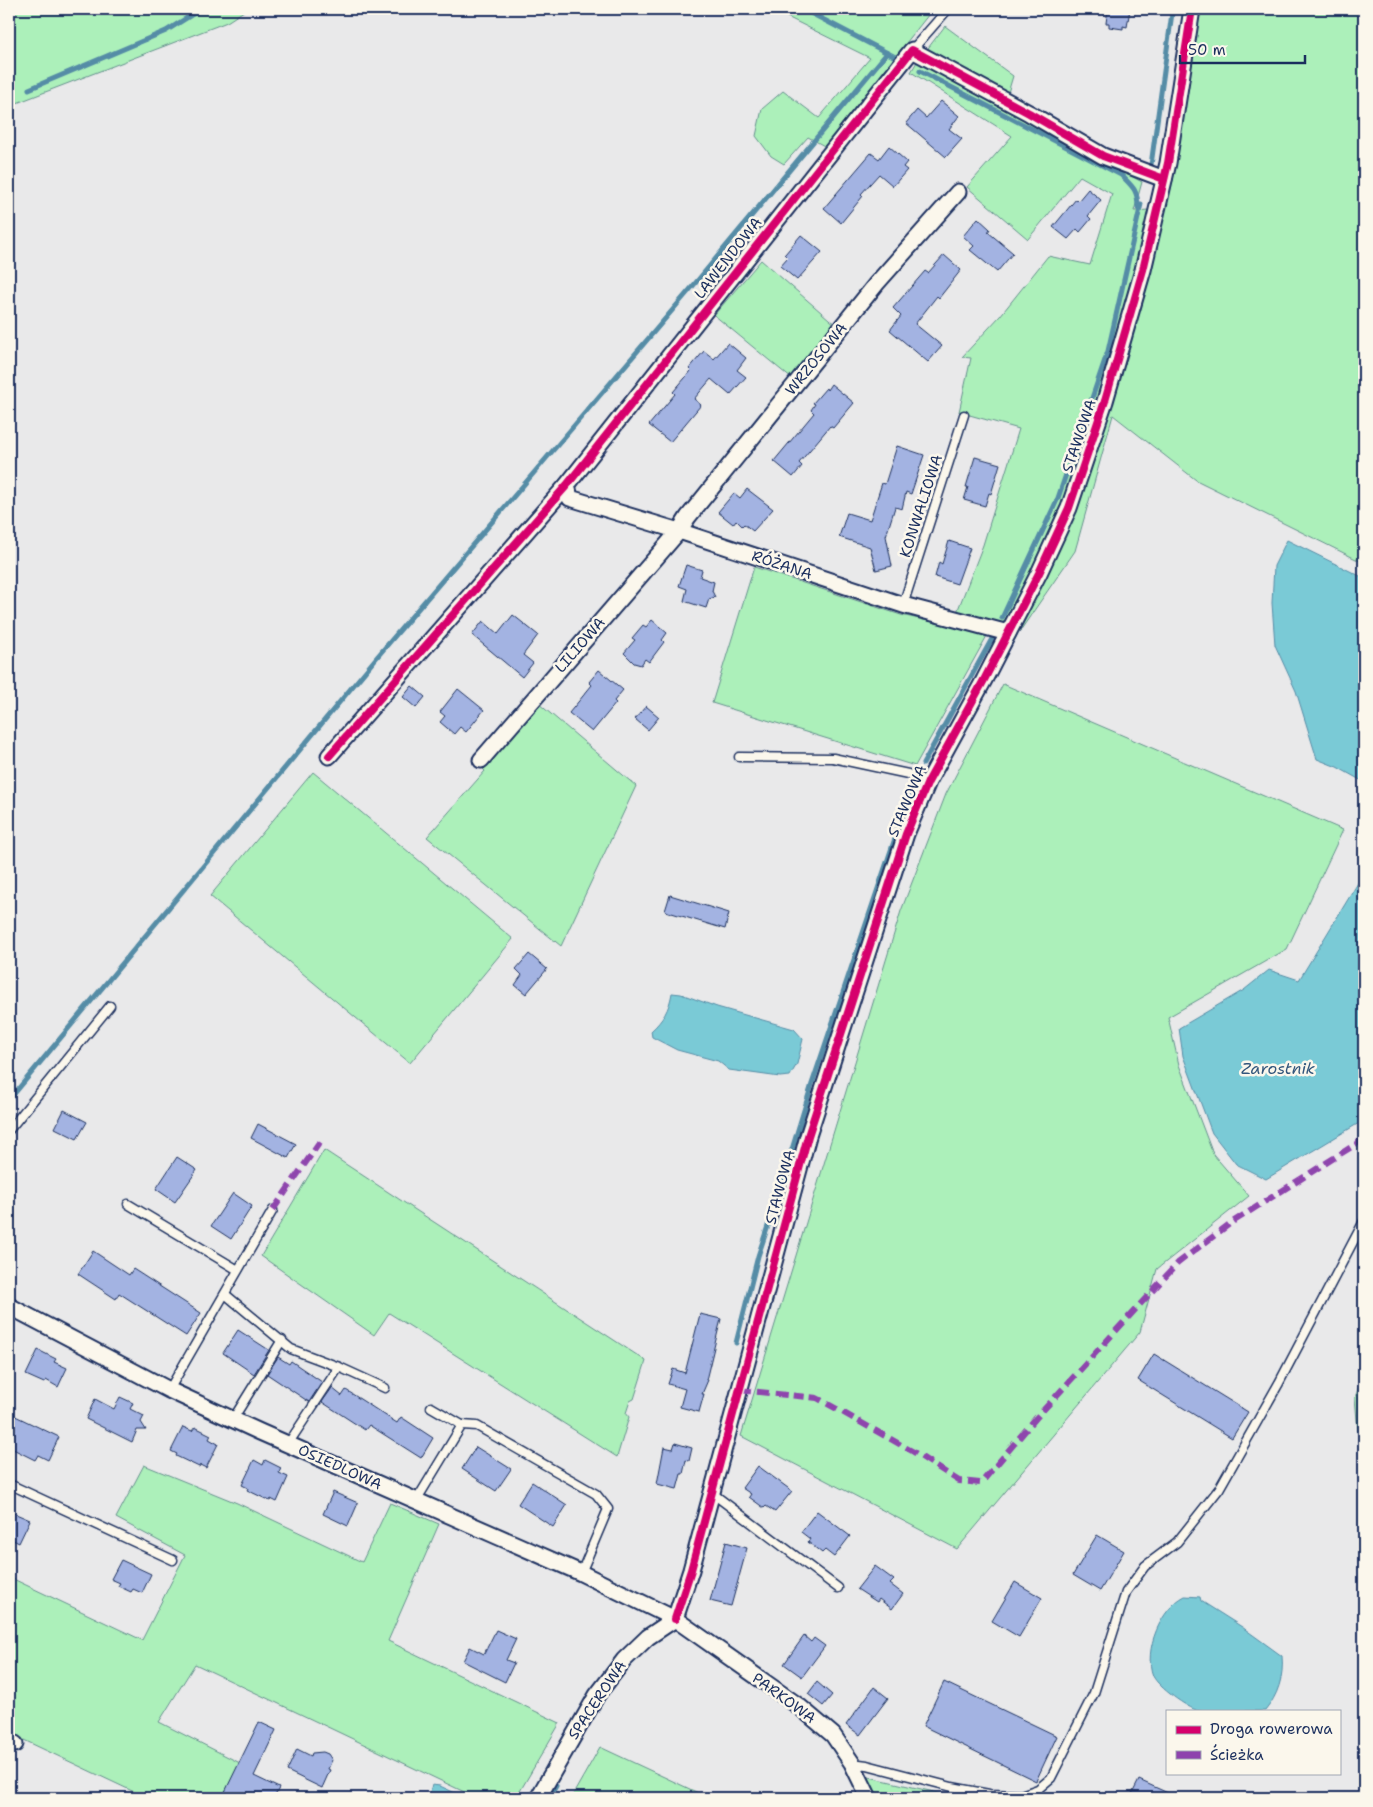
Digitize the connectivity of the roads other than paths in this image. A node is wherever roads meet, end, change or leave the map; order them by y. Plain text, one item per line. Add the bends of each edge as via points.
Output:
1 (948, 9) edge
2 (1192, 9) edge
3 (912, 50) junction
4 (1164, 179) junction
5 (958, 192) dead end
6 (964, 415) dead end
7 (567, 485) junction
8 (679, 531) junction
9 (904, 605) junction
10 (1008, 633) junction
11 (329, 756) dead end
12 (739, 757) dead end
13 (481, 760) dead end
14 (928, 782) junction
15 (110, 1006) dead end
16 (9, 1130) edge
17 (128, 1204) dead end
18 (273, 1210) dead end
19 (1364, 1221) edge
20 (238, 1270) junction
21 (225, 1294) junction
22 (9, 1306) edge
23 (282, 1340) junction
24 (339, 1367) junction
25 (385, 1388) dead end
26 (169, 1390) junction
27 (432, 1407) dead end
28 (233, 1420) junction
29 (462, 1425) junction
30 (288, 1444) junction
31 (9, 1484) edge
32 (712, 1493) junction
33 (416, 1501) junction
34 (173, 1560) dead end
35 (582, 1573) junction
36 (838, 1588) dead end
37 (675, 1619) junction
38 (852, 1763) junction
39 (538, 1798) edge
40 (869, 1798) edge

1 - 3 lane
2 - 4 street, STAWOWA
3 - 4 street via 1103,156
3 - 7 street, LAWENDOWA
4 - 10 street, STAWOWA via 1143,270 1069,508
5 - 8 street, WRZOSOWA via 877,283
6 - 9 lane, KONWALIOWA
7 - 8 street, RÓŻANA via 570,498
7 - 11 street, LAWENDOWA
8 - 9 street, RÓŻANA
8 - 13 street, LILIOWA
9 - 10 street, RÓŻANA
10 - 14 street, STAWOWA
12 - 14 lane via 833,758 908,774
14 - 32 street, STAWOWA via 906,834 808,1136
15 - 16 lane
17 - 20 lane
18 - 20 lane
19 - 38 lane via 1279,1384 1219,1489 1177,1542 1145,1566 1126,1592 1094,1693 1051,1778 1038,1789 1021,1795 988,1794
20 - 21 lane
21 - 23 lane
21 - 26 lane
22 - 26 street, OSIEDLOWA
23 - 24 lane via 291,1349
23 - 28 lane
24 - 25 lane
24 - 30 lane
26 - 28 street, OSIEDLOWA
27 - 29 lane
28 - 30 street, OSIEDLOWA
29 - 33 lane
29 - 35 lane via 486,1430 596,1494 608,1509
30 - 33 street, OSIEDLOWA
31 - 34 lane
32 - 36 lane
32 - 37 street, STAWOWA
33 - 35 street, OSIEDLOWA
35 - 37 street, OSIEDLOWA
37 - 38 street, PARKOWA via 800,1708 833,1735
37 - 39 street, SPACEROWA via 648,1637 624,1660 597,1695
38 - 40 street, PARKOWA

